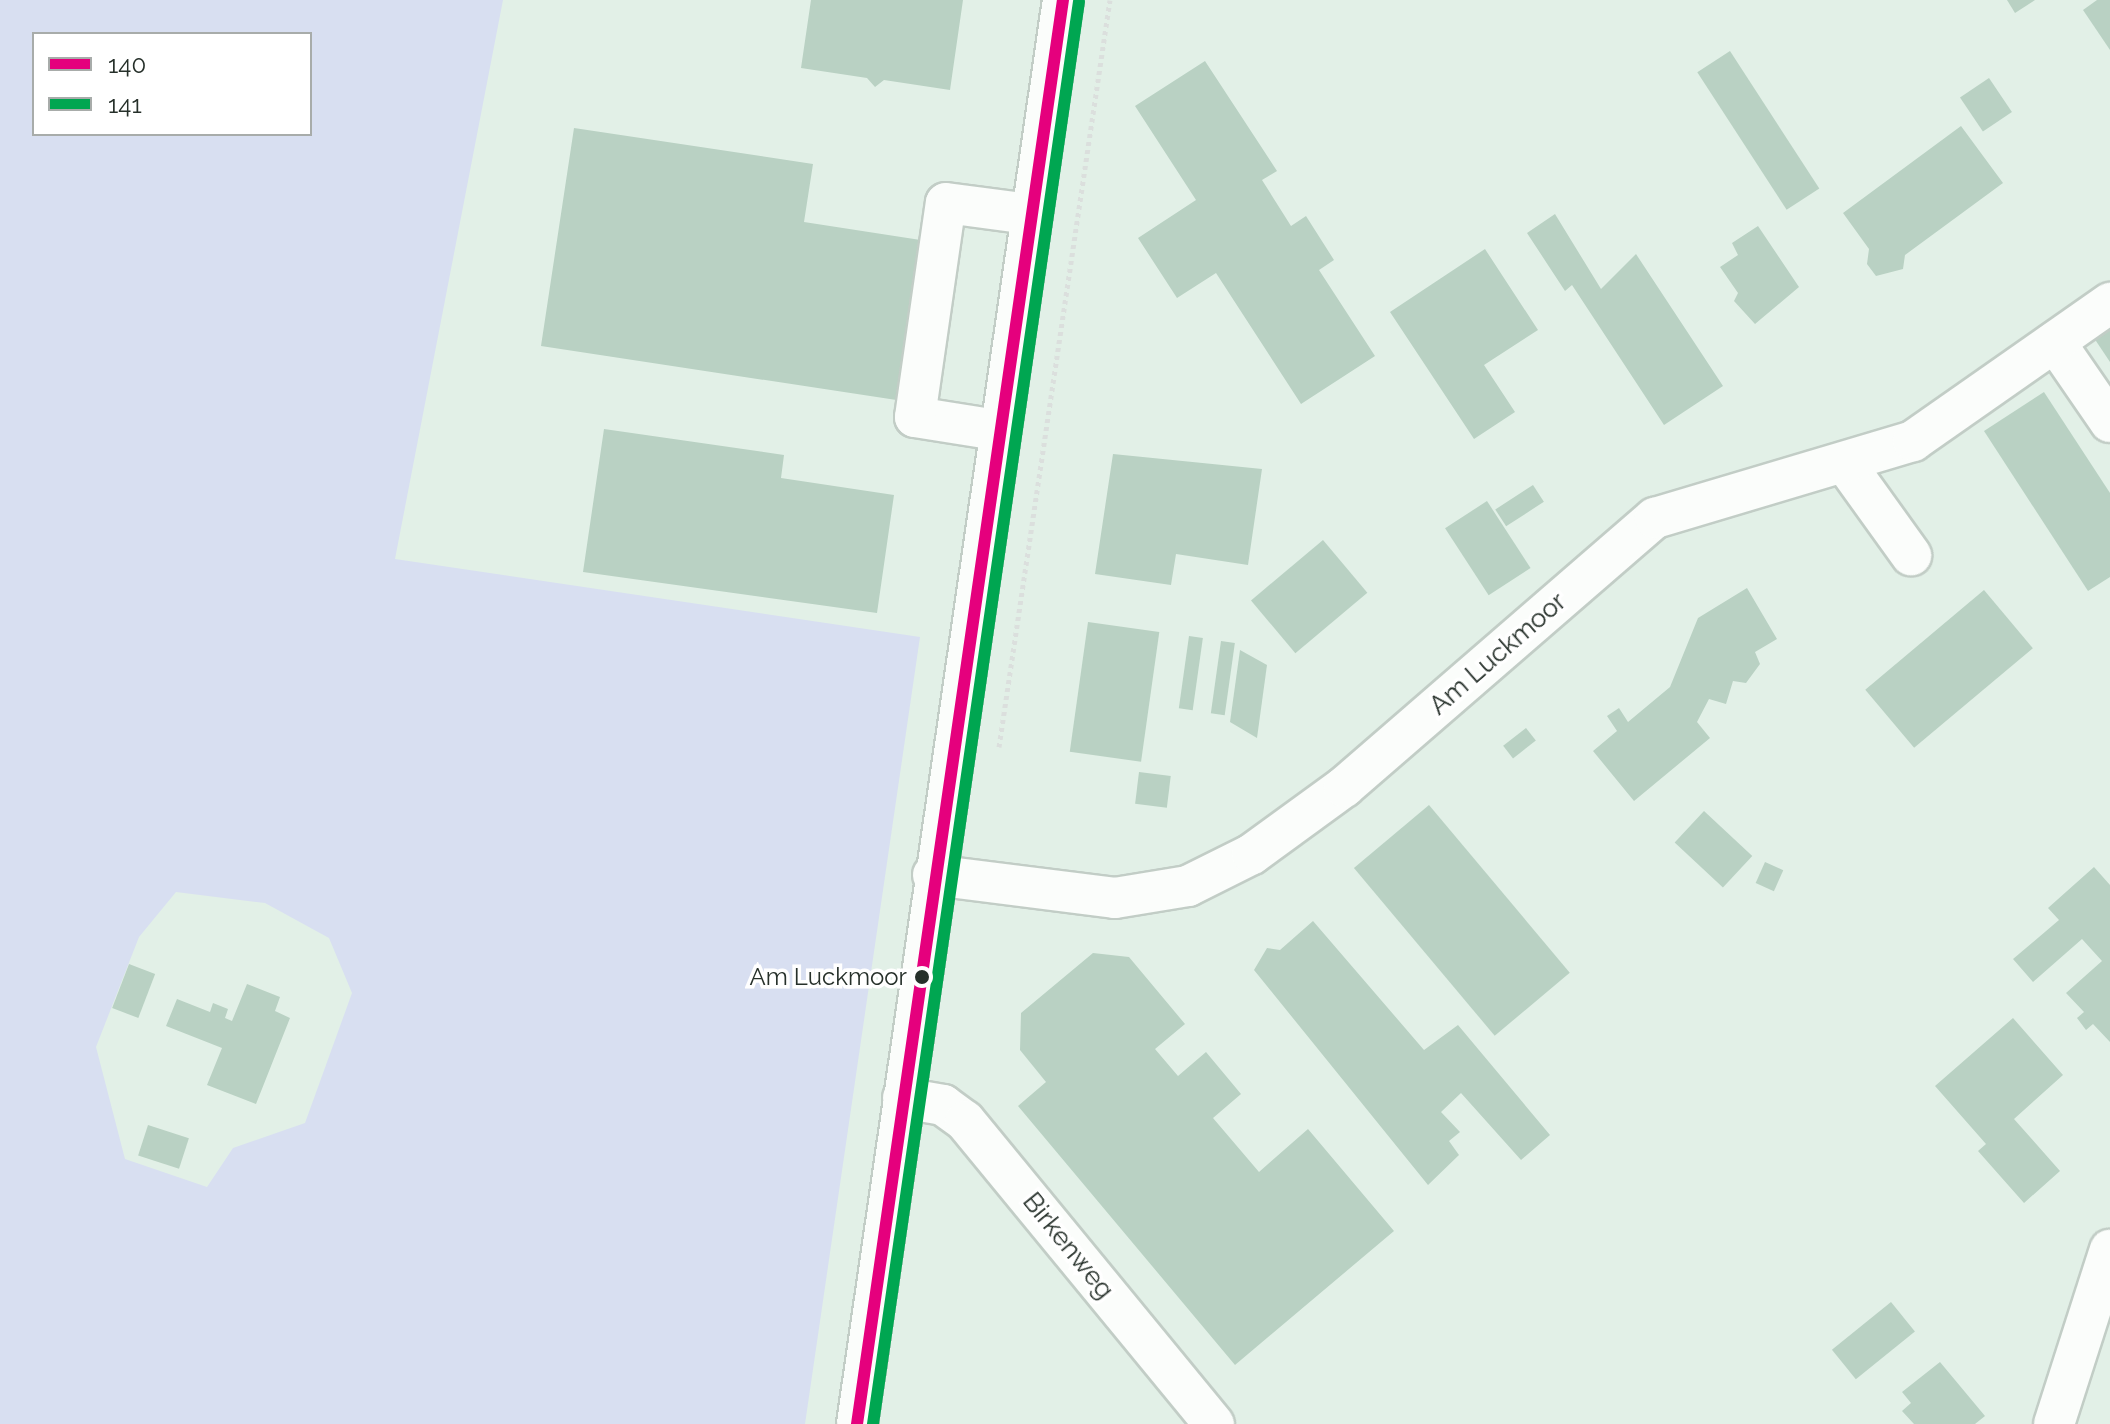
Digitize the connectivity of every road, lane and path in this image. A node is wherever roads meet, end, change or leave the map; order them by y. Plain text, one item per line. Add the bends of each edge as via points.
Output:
1 (1063, 0) edge
2 (1110, 0) edge
3 (1030, 214) junction
4 (2110, 303) edge
5 (2055, 342) junction
6 (2110, 422) edge
7 (997, 430) junction
8 (1847, 466) junction
9 (1911, 555) dead end
10 (998, 754) dead end
11 (933, 875) junction
12 (903, 1098) junction
13 (2110, 1250) edge
14 (857, 1424) edge
15 (1214, 1424) edge
16 (2054, 1424) edge

1 - 3 street
2 - 10 path
3 - 7 street
3 - 7 street via 946,203 915,417
4 - 5 street, Am Luckmoor
5 - 6 street
5 - 8 street, Am Luckmoor via 1913,441
7 - 11 street
8 - 9 street
8 - 11 street, Am Luckmoor via 1655,518 1344,787 1252,854 1188,886 1115,898
11 - 12 street
12 - 14 street
12 - 15 street, Birkenweg via 954,1113
13 - 16 street

